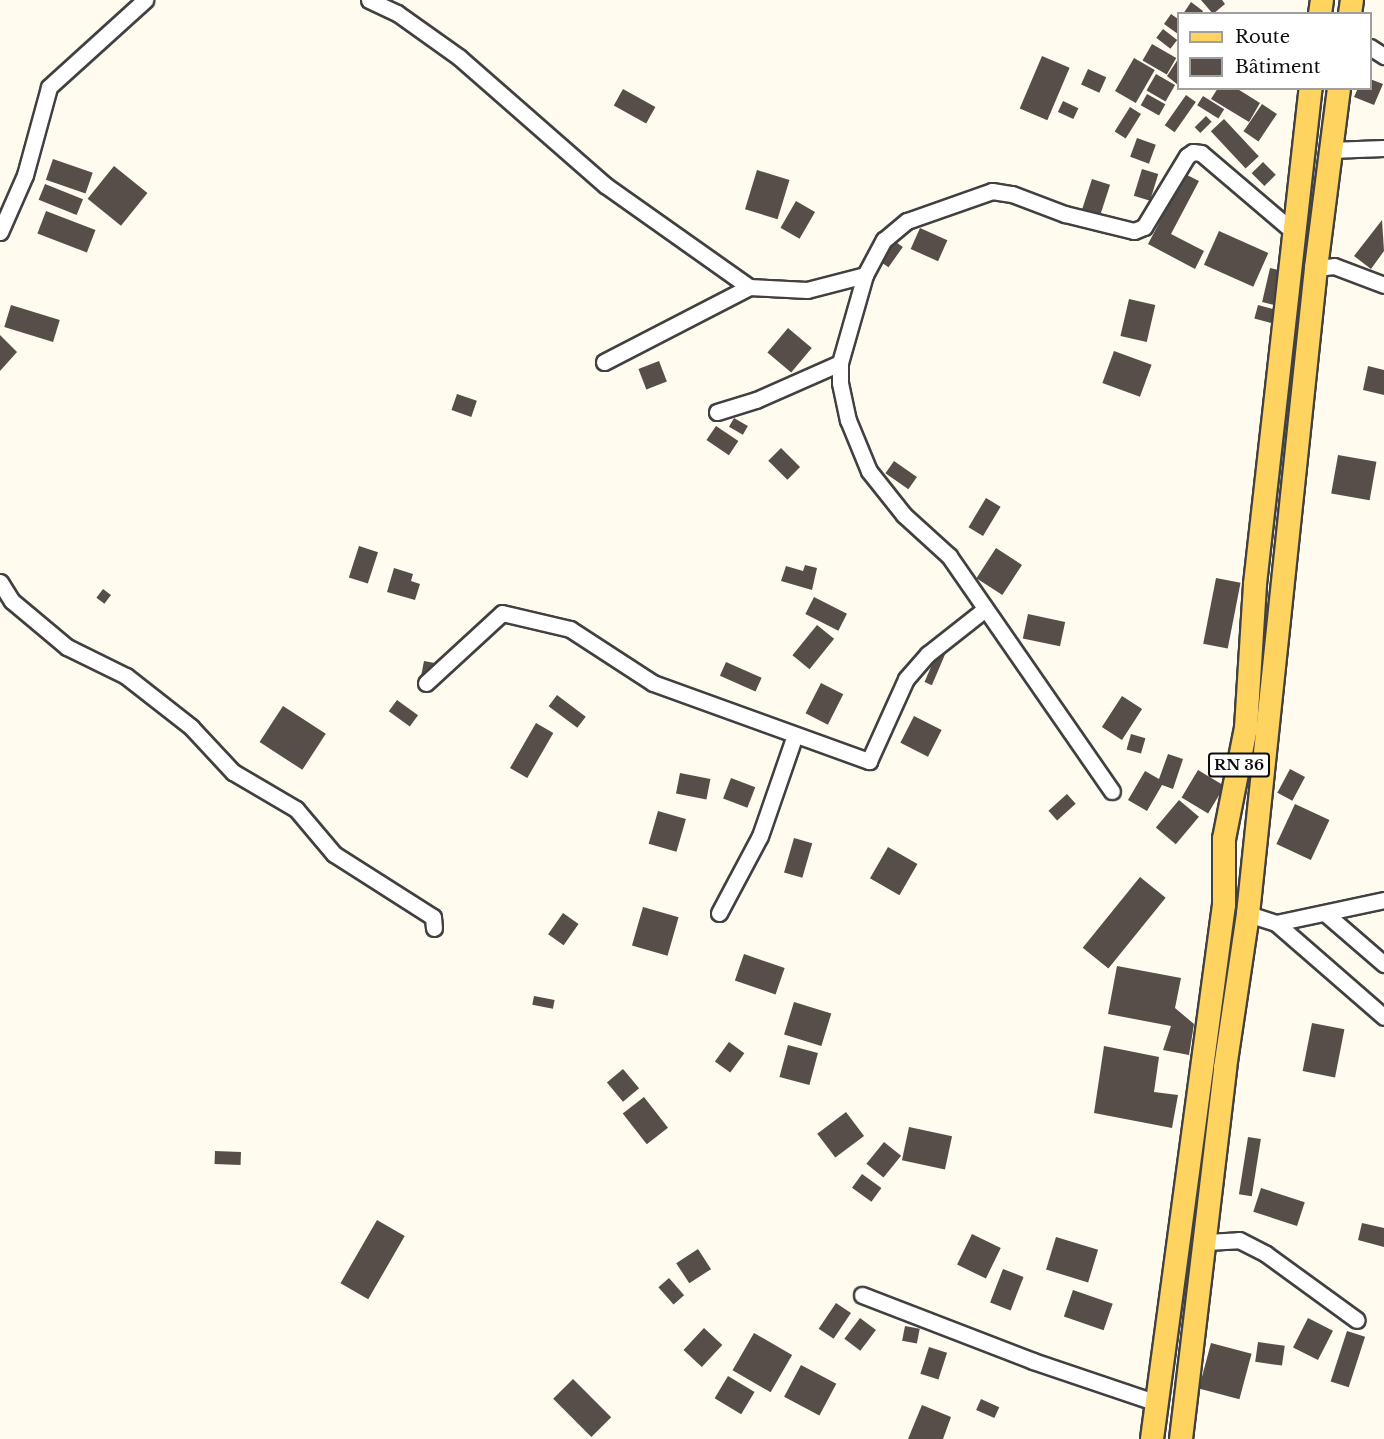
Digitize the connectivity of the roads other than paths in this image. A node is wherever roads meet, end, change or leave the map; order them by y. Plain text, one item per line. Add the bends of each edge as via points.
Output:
1 (145, 0) edge
2 (369, 0) edge
3 (1311, 90) edge
4 (1340, 90) edge
5 (1384, 148) edge
6 (1330, 150) junction
7 (0, 232) edge
8 (1295, 233) junction
9 (1316, 268) junction
10 (865, 275) junction
11 (1384, 285) edge
12 (749, 287) junction
13 (604, 362) dead end
14 (840, 363) junction
15 (717, 412) dead end
16 (0, 582) edge
17 (984, 610) junction
18 (426, 683) dead end
19 (795, 735) junction
20 (1112, 790) dead end
21 (1384, 900) edge
22 (719, 913) dead end
23 (1248, 914) junction
24 (1326, 914) junction
25 (1276, 923) junction
26 (434, 928) dead end
27 (1384, 964) edge
28 (1384, 1017) edge
29 (1206, 1242) junction
30 (862, 1294) dead end
31 (1356, 1320) dead end
32 (1157, 1403) junction
33 (1152, 1439) edge
34 (1181, 1439) edge

1 - 7 street via 49,87 25,175
2 - 12 street via 397,13 460,57 605,184
3 - 8 main road, RN 36
4 - 6 main road, RN 36
5 - 6 street
6 - 9 main road, RN 36
8 - 10 street via 1201,153 1193,152 1144,227 1134,231 992,191 906,221 884,240
8 - 32 main road, RN 36 via 1255,584 1246,728 1224,839 1224,905
9 - 11 street via 1334,266
9 - 23 main road, RN 36
10 - 12 street via 807,290
10 - 14 street
12 - 13 street
14 - 15 street via 756,400
14 - 17 street via 848,420 869,471 904,515 949,556
16 - 26 street via 12,602 67,647 126,676 191,728 233,772 296,809 334,854 433,917
17 - 19 street via 934,648 906,679 869,761
17 - 20 street
18 - 19 street via 502,613 570,629 654,683
19 - 22 street via 760,836
21 - 24 street
23 - 25 street
23 - 29 main road, RN 36 via 1225,1068
24 - 25 street
24 - 27 street
25 - 28 street
29 - 31 street via 1239,1240 1266,1254
29 - 34 main road, RN 36
30 - 32 street via 1033,1361
32 - 33 main road, RN 36

